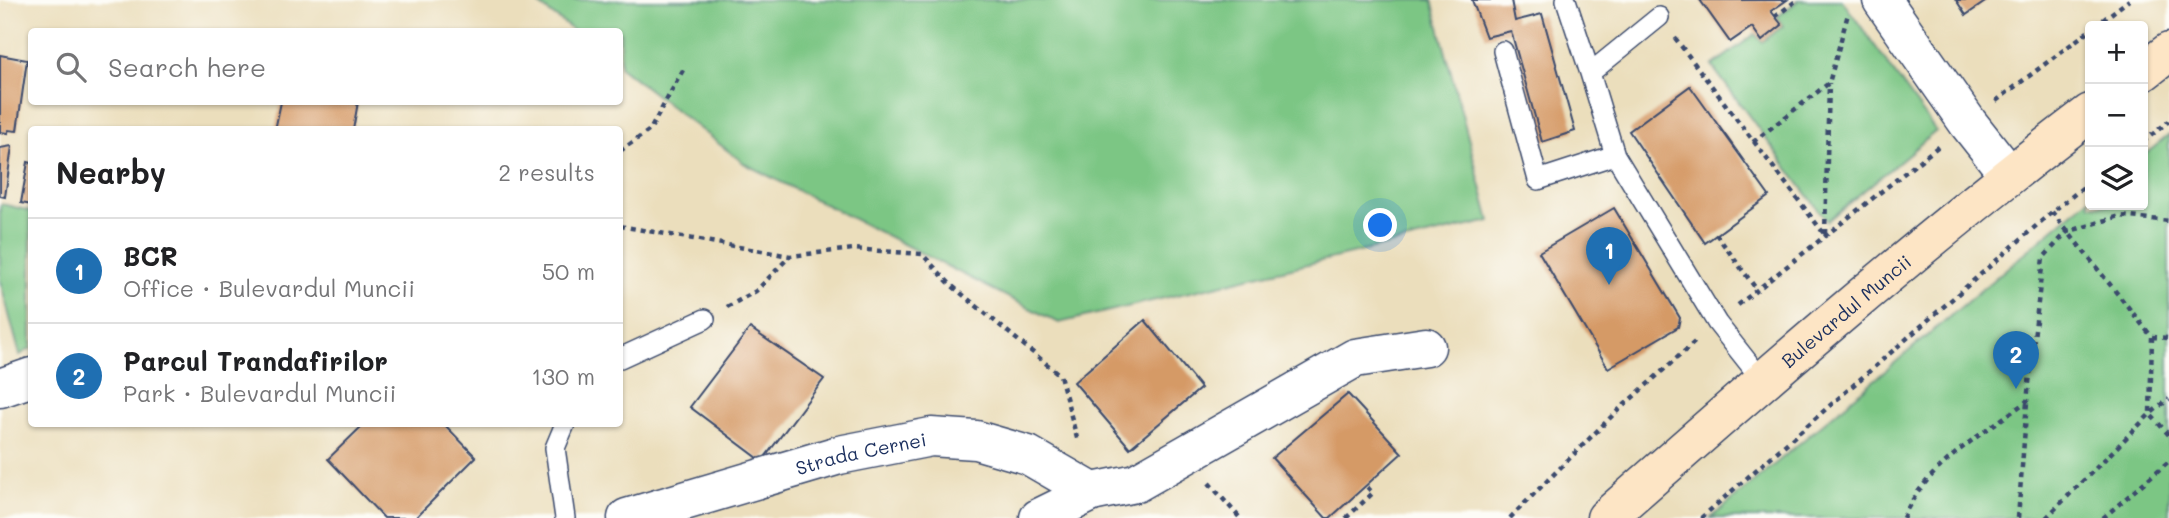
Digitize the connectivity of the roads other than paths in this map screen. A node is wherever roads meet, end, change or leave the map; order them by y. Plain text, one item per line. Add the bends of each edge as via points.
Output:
1 (1566, 0) edge
2 (1865, 6) edge
3 (1659, 17) road end
4 (1503, 51) dead end
5 (2169, 52) edge
6 (2148, 68) edge
7 (1590, 72) junction
8 (2085, 117) edge
9 (1615, 155) junction
10 (2009, 175) junction
11 (705, 319) road end
12 (1426, 347) dead end
13 (623, 357) edge
14 (28, 378) edge
15 (1762, 380) junction
16 (0, 388) edge
17 (564, 427) edge
18 (1092, 492) junction
19 (565, 518) edge
20 (627, 518) edge
21 (1039, 518) edge
22 (1606, 518) edge

1 - 7 lane
2 - 10 street
3 - 7 lane
4 - 9 lane via 1538,180
5 - 6 main road
7 - 9 lane
8 - 10 main road, Bulevardul Muncii
9 - 15 lane via 1717,323
10 - 15 main road, Bulevardul Muncii
11 - 13 lane
12 - 18 street via 1355,358 1136,483
14 - 16 street
15 - 22 main road, Bulevardul Muncii
17 - 19 lane via 555,449
18 - 20 street, Strada Cernei via 1028,455 976,440 931,438 839,456
18 - 21 street

